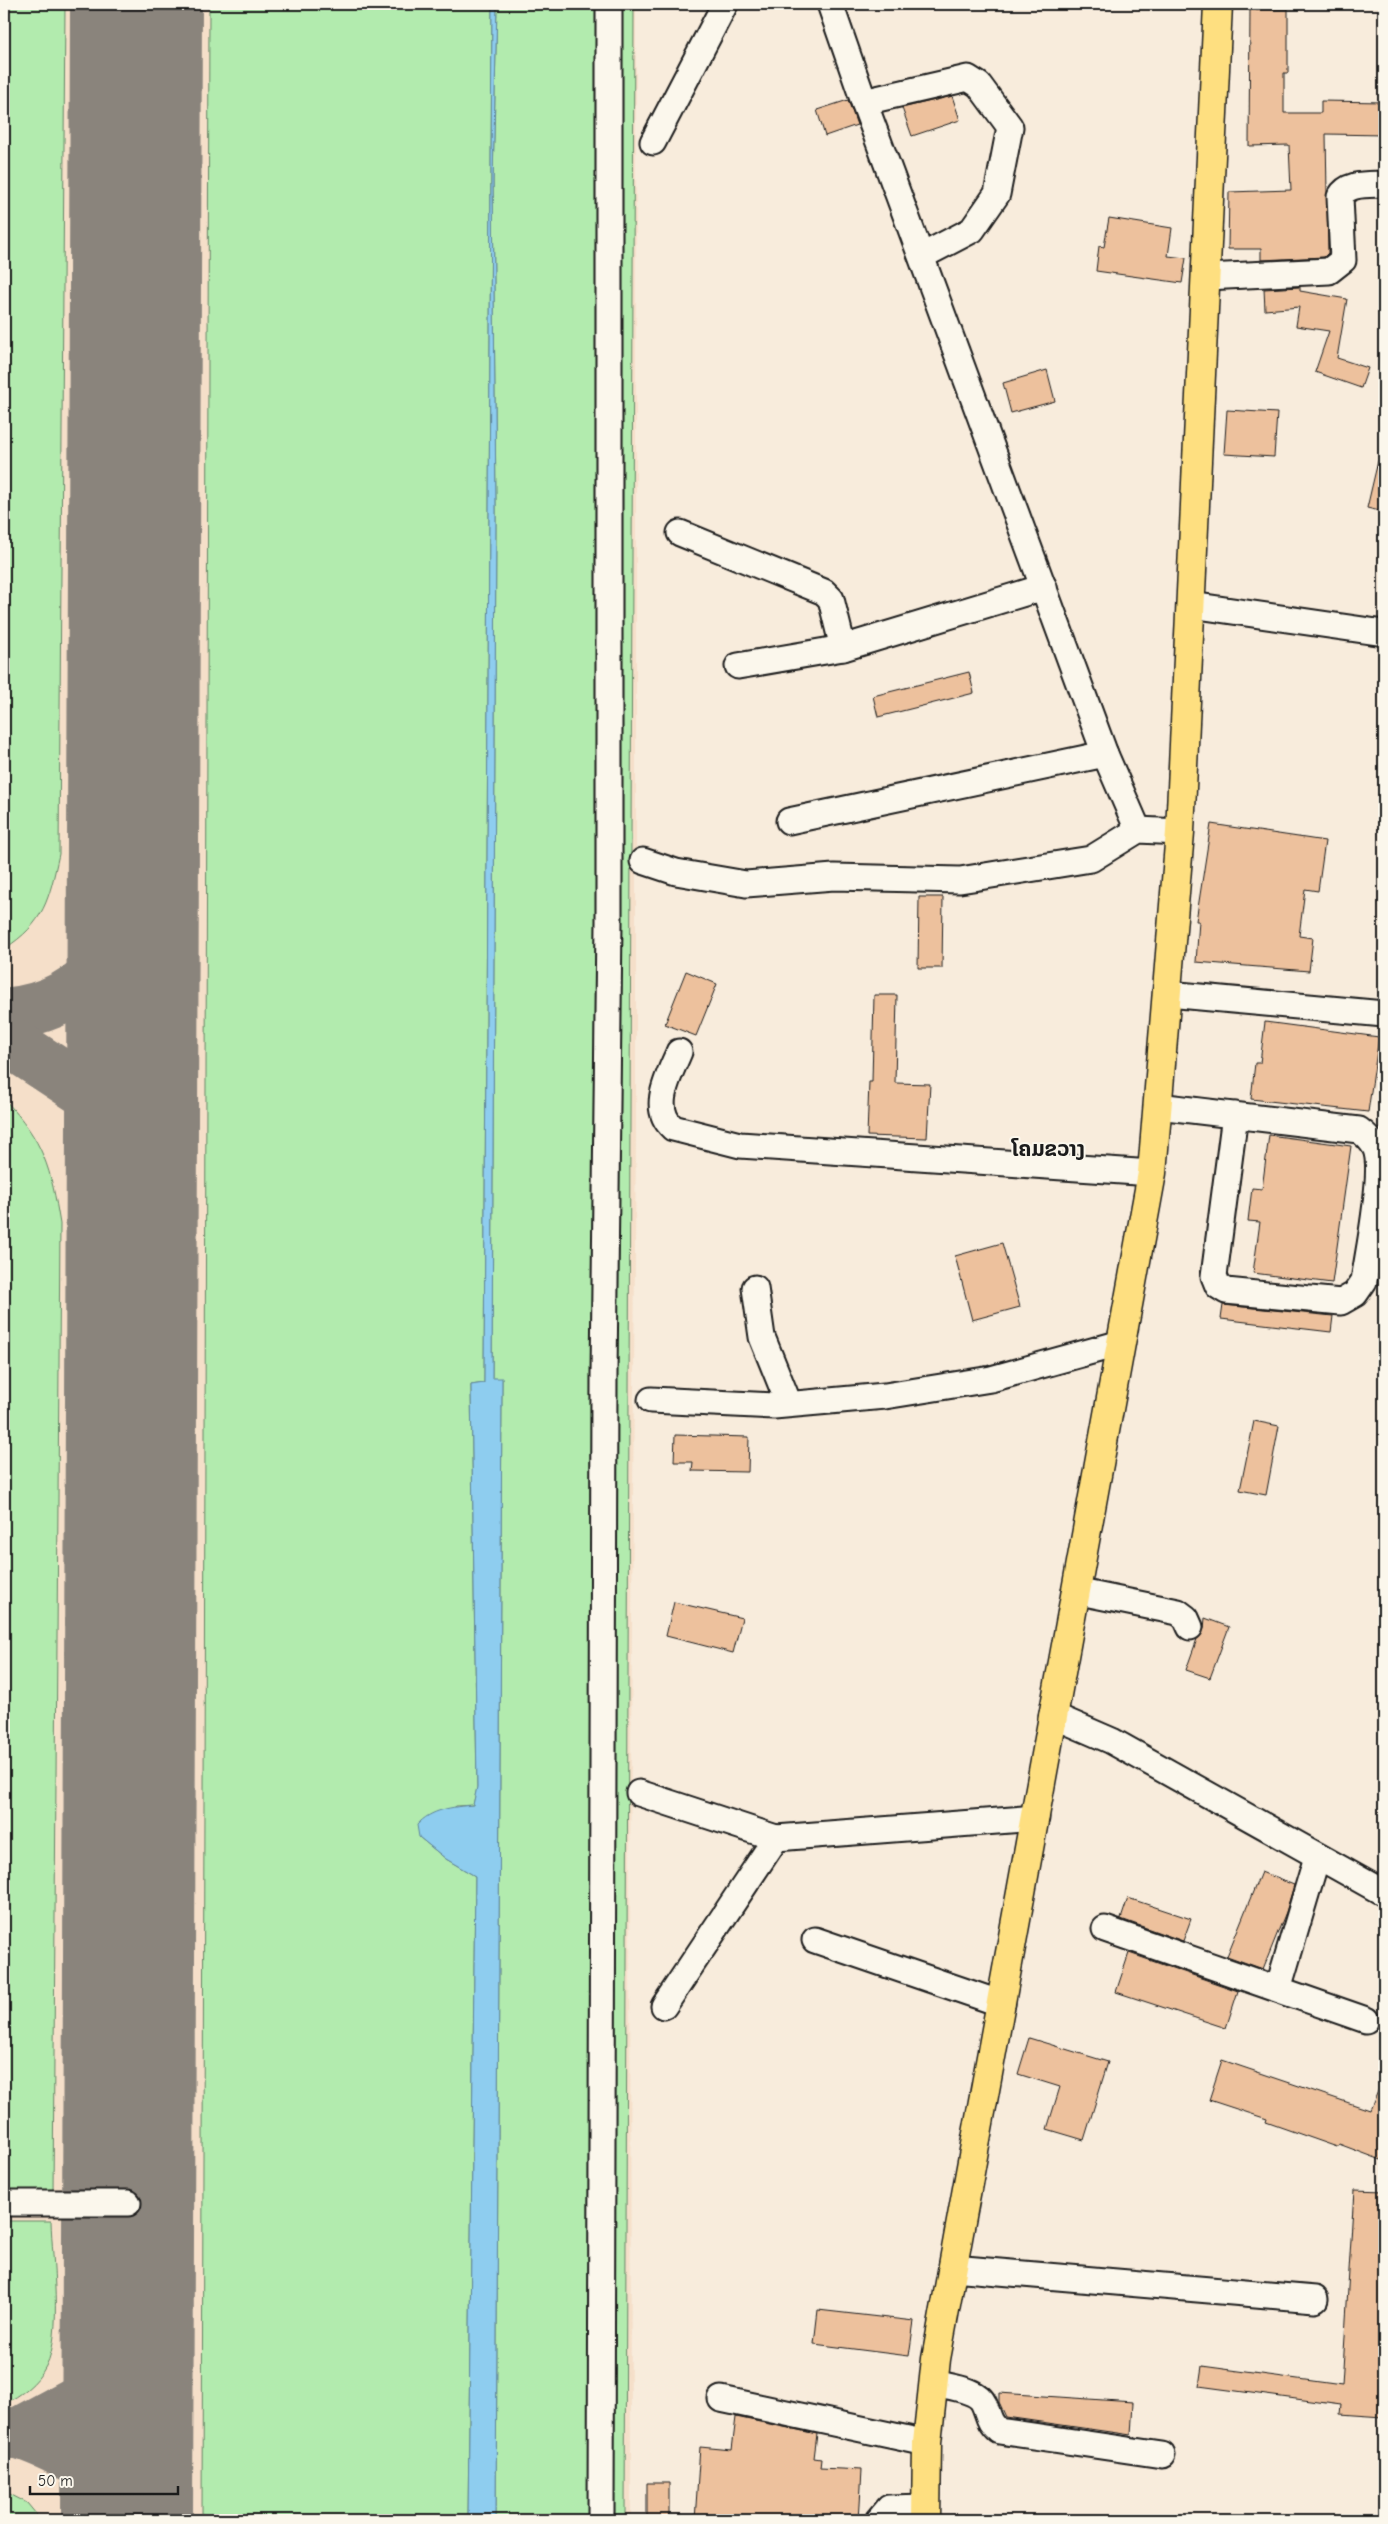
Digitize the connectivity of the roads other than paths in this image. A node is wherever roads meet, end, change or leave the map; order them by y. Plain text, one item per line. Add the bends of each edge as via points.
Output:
1 (608, 4) edge
2 (725, 4) edge
3 (830, 4) edge
4 (1218, 4) edge
5 (864, 102) junction
6 (653, 142) dead end
7 (1384, 184) edge
8 (922, 256) junction
9 (1206, 277) junction
10 (680, 533) dead end
11 (1044, 587) junction
12 (1191, 605) junction
13 (1384, 633) edge
14 (843, 648) junction
15 (738, 666) dead end
16 (1105, 754) junction
17 (789, 822) dead end
18 (1138, 830) junction
19 (1180, 832) junction
20 (643, 861) dead end
21 (1168, 994) junction
22 (1384, 1014) edge
23 (679, 1052) dead end
24 (1158, 1106) junction
25 (1235, 1115) junction
26 (1152, 1173) junction
27 (755, 1288) dead end
28 (1121, 1343) junction
29 (652, 1400) dead end
30 (789, 1404) junction
31 (1075, 1591) junction
32 (1190, 1627) dead end
33 (1052, 1716) junction
34 (639, 1793) dead end
35 (1036, 1818) junction
36 (776, 1838) junction
37 (1317, 1857) junction
38 (1384, 1894) edge
39 (1105, 1929) dead end
40 (816, 1940) dead end
41 (1278, 1989) junction
42 (1002, 2004) junction
43 (664, 2006) dead end
44 (1366, 2020) dead end
45 (4, 2203) edge
46 (128, 2203) dead end
47 (953, 2268) junction
48 (1315, 2299) dead end
49 (934, 2383) junction
50 (720, 2399) dead end
51 (927, 2443) junction
52 (1162, 2455) dead end
53 (926, 2514) edge
54 (601, 2520) edge
55 (879, 2520) edge

1 - 54 street via 609,922 604,1375
2 - 6 street
3 - 5 street
4 - 9 main road
5 - 8 street
5 - 8 street via 968,78 979,85 1010,127 997,194 972,230
7 - 9 street via 1350,186 1340,197 1343,260 1335,268 1328,271
8 - 11 street
9 - 12 main road
10 - 14 street via 824,592 831,599
11 - 14 street
11 - 16 street
12 - 13 street
12 - 19 main road
14 - 15 street
16 - 17 street
16 - 18 street
18 - 19 street
18 - 20 street via 1091,859 960,880 834,877 746,884 676,872
19 - 21 main road
21 - 22 street
21 - 24 main road
23 - 26 street via 661,1098 666,1122 673,1128 740,1145
24 - 25 street
24 - 26 main road
25 - 25 street via 1359,1130 1372,1142 1379,1168 1364,1281 1355,1294 1341,1302 1226,1291 1218,1286 1214,1276
26 - 28 main road
27 - 30 street via 762,1337
28 - 30 street via 991,1379 885,1396
28 - 31 main road
29 - 30 street
31 - 32 street via 1178,1612
31 - 33 main road
33 - 35 main road
33 - 37 street via 1112,1741
34 - 36 street
35 - 36 street
35 - 42 main road
36 - 43 street
37 - 38 street
37 - 41 street
39 - 41 street
40 - 42 street
41 - 44 street
42 - 47 main road
45 - 46 street
47 - 48 street
47 - 49 main road
49 - 51 main road
49 - 52 street via 978,2395 984,2402 988,2418 999,2431
50 - 51 street
51 - 53 main road
53 - 55 street via 889,2508

